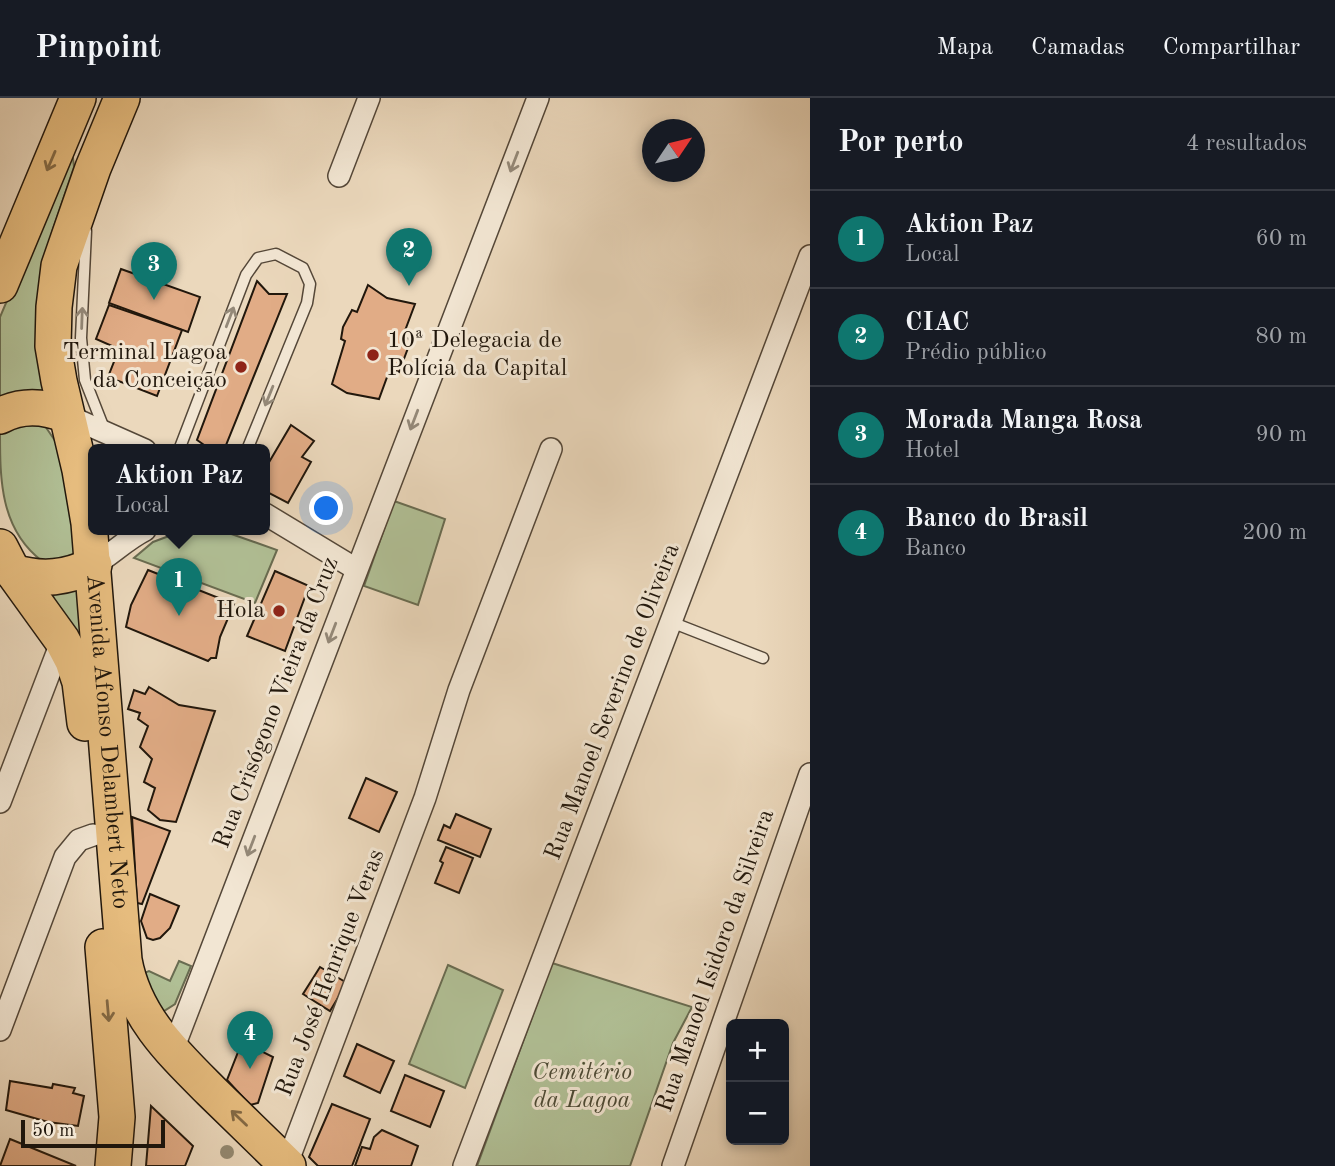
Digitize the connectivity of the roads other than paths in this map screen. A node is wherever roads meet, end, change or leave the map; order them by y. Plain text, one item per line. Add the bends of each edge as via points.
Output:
1 (78, 98) edge
2 (122, 98) edge
3 (369, 98) edge
4 (538, 98) edge
5 (93, 168) junction
6 (339, 176) dead end
7 (810, 256) edge
8 (0, 285) edge
9 (66, 415) junction
10 (0, 416) edge
11 (105, 431) junction
12 (132, 444) edge
13 (181, 444) edge
14 (249, 444) edge
15 (551, 449) dead end
16 (270, 517) edge
17 (88, 518) edge
18 (270, 526) edge
19 (288, 528) junction
20 (90, 535) edge
21 (136, 535) edge
22 (4, 564) edge
23 (94, 565) junction
24 (356, 569) junction
25 (671, 622) junction
26 (62, 640) junction
27 (762, 658) dead end
28 (810, 774) edge
29 (0, 802) edge
30 (93, 835) junction
31 (0, 1030) edge
32 (172, 1052) junction
33 (113, 1072) junction
34 (113, 1166) edge
35 (287, 1166) edge
36 (464, 1166) edge
37 (673, 1166) edge

1 -> 8 main road
2 - 5 main road, Avenida Afonso Delambert Neto
3 - 6 street
4 -> 24 street, Rua Crisógono Vieira da Cruz
5 - 9 main road, Avenida Afonso Delambert Neto via 59,266 54,307 54,346
11 -> 5 lane via 85,380 81,338
7 - 25 street, Rua Manoel Severino de Oliveira
9 - 10 main road via 27,407
9 - 11 street
9 - 17 main road, Avenida Afonso Delambert Neto
11 - 12 street
13 -> 14 lane via 246,275 258,258 276,254 303,268 310,284 307,303
15 - 35 street, Rua José Henrique Veras
16 - 19 street
18 - 19 street
19 - 24 street
20 - 23 main road, Avenida Afonso Delambert Neto
21 - 23 street
22 - 23 main road via 46,578
22 - 26 main road, Avenida Afonso Delambert Neto
23 - 32 main road, Avenida Afonso Delambert Neto via 127,979 145,1018
24 -> 32 street, Rua Crisógono Vieira da Cruz
25 - 27 lane
25 - 36 street, Rua Manoel Severino de Oliveira
26 - 29 street
26 - 30 main road, Avenida Afonso Delambert Neto via 80,682
28 - 37 street, Rua Manoel Isidoro da Silveira
30 - 31 street via 79,840 65,857
30 -> 33 main road, Avenida Afonso Delambert Neto
32 - 33 main road via 137,1051
35 -> 32 main road, Avenida Afonso Delambert Neto
33 - 34 main road, Avenida Afonso Delambert Neto via 117,1116

